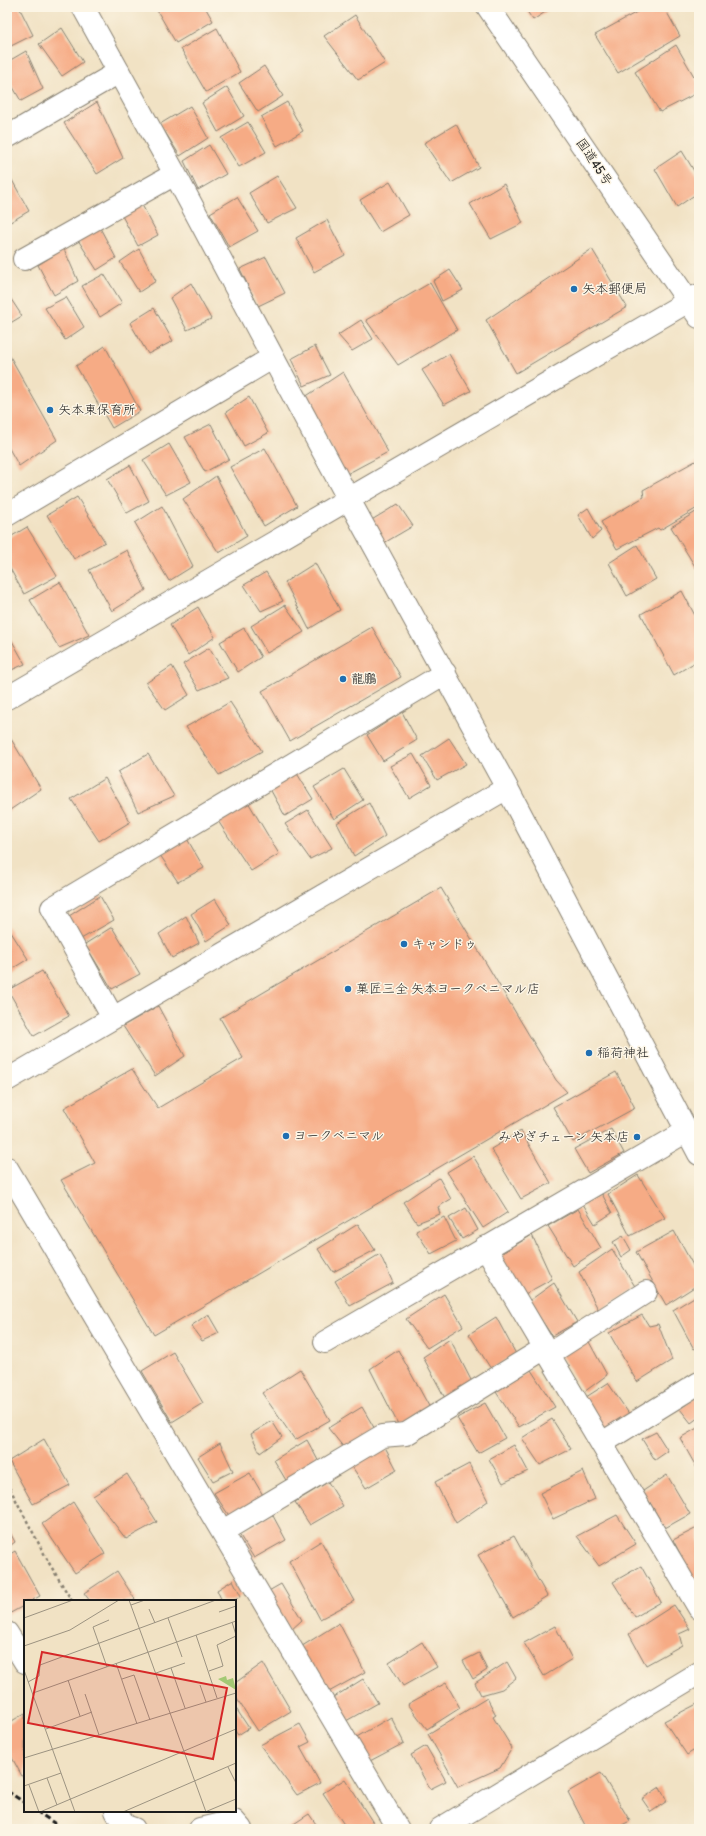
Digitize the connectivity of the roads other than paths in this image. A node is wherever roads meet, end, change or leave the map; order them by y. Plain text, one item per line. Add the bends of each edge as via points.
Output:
1 (83, 7) edge
2 (488, 7) edge
3 (119, 72) junction
4 (7, 137) edge
5 (175, 174) junction
6 (24, 260) dead end
7 (696, 305) edge
8 (272, 358) junction
9 (348, 498) junction
10 (7, 515) edge
11 (445, 673) junction
12 (7, 698) edge
13 (507, 788) junction
14 (113, 1018) junction
15 (7, 1080) edge
16 (687, 1130) junction
17 (699, 1154) edge
18 (7, 1168) edge
19 (14, 1193) edge
20 (485, 1247) junction
21 (646, 1292) dead end
22 (325, 1342) dead end
23 (547, 1351) junction
24 (699, 1383) edge
25 (602, 1443) junction
26 (223, 1531) junction
27 (699, 1608) edge
28 (7, 1633) edge
29 (24, 1660) edge
30 (699, 1673) edge
31 (117, 1812) edge
32 (134, 1829) edge
33 (200, 1829) edge
34 (241, 1829) edge
35 (398, 1829) edge
36 (440, 1829) edge

1 - 3 main road
2 - 7 main road, 国道45号
3 - 4 main road
3 - 5 main road
5 - 6 main road
5 - 8 main road
7 - 9 main road
8 - 9 main road
8 - 10 main road
9 - 11 main road
9 - 12 main road
11 - 13 main road
11 - 14 main road via 52,908
13 - 14 main road
13 - 16 main road
14 - 15 main road
16 - 17 main road
16 - 20 main road
18 - 19 main road
19 - 26 main road
20 - 22 main road
20 - 23 main road
21 - 23 main road
23 - 25 main road
23 - 26 main road via 406,1434 382,1436
24 - 25 main road
25 - 27 main road
26 - 35 main road
28 - 29 main road
30 - 36 main road
31 - 32 main road via 124,1826
33 - 34 main road via 234,1821

